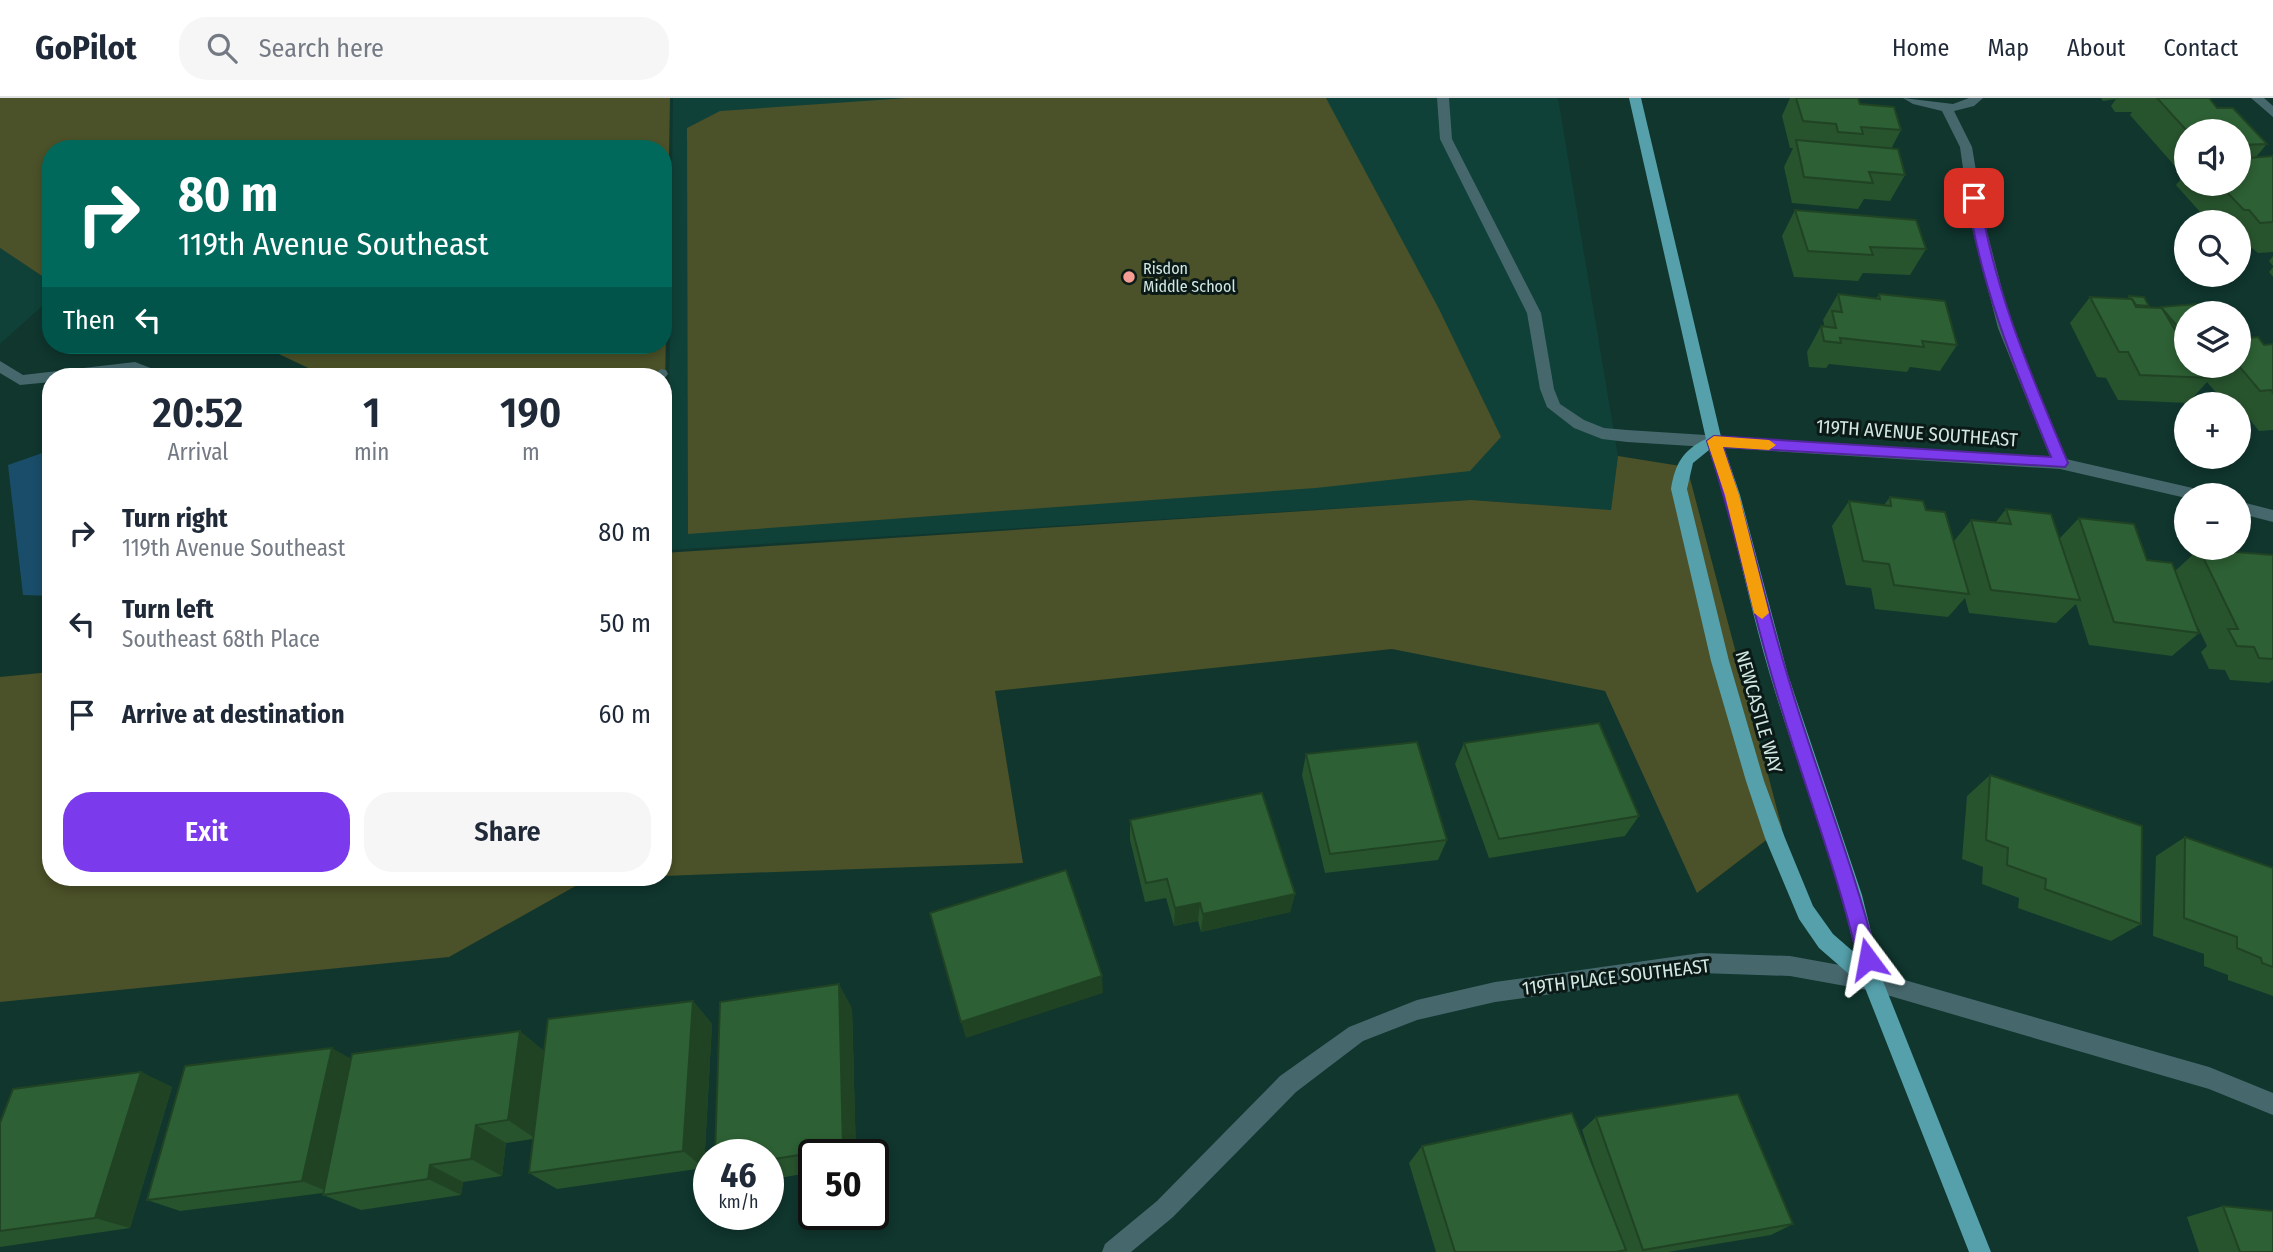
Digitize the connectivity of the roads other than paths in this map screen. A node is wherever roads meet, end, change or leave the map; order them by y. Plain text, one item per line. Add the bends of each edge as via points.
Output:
1 (1443, 98) edge
2 (1635, 98) edge
3 (1909, 98) edge
4 (1977, 98) edge
5 (2257, 98) edge
6 (1946, 107) junction
7 (2273, 113) edge
8 (0, 366) edge
9 (42, 378) edge
10 (1714, 441) junction
11 (2060, 463) junction
12 (2174, 490) edge
13 (2251, 510) edge
14 (2273, 516) edge
15 (1873, 981) junction
16 (2273, 1104) edge
17 (1113, 1252) edge
18 (1980, 1252) edge

1 - 10 street, 119TH AVENUE SOUTHEAST via 1446,139 1534,313 1553,407 1602,433
2 - 10 main road, NEWCASTLE WAY
3 - 6 street
4 - 6 street via 1966,105
5 - 7 street
6 - 11 street via 1966,147 1978,224 2005,328
8 - 9 street via 20,380
10 - 11 street, 119TH AVENUE SOUTHEAST
10 - 15 main road, NEWCASTLE WAY via 1782,686 1852,895
10 - 15 main road, NEWCASTLE WAY via 1683,462 1679,489 1720,662 1755,781 1806,912 1826,941
11 - 12 street, 119TH AVENUE SOUTHEAST
13 - 14 street
15 - 16 street, 119TH PLACE SOUTHEAST via 2197,1074
15 - 17 street, 119TH PLACE SOUTHEAST via 1790,966 1701,963 1495,992 1417,1010 1356,1034 1288,1084 1165,1209
15 - 18 main road, NEWCASTLE WAY

